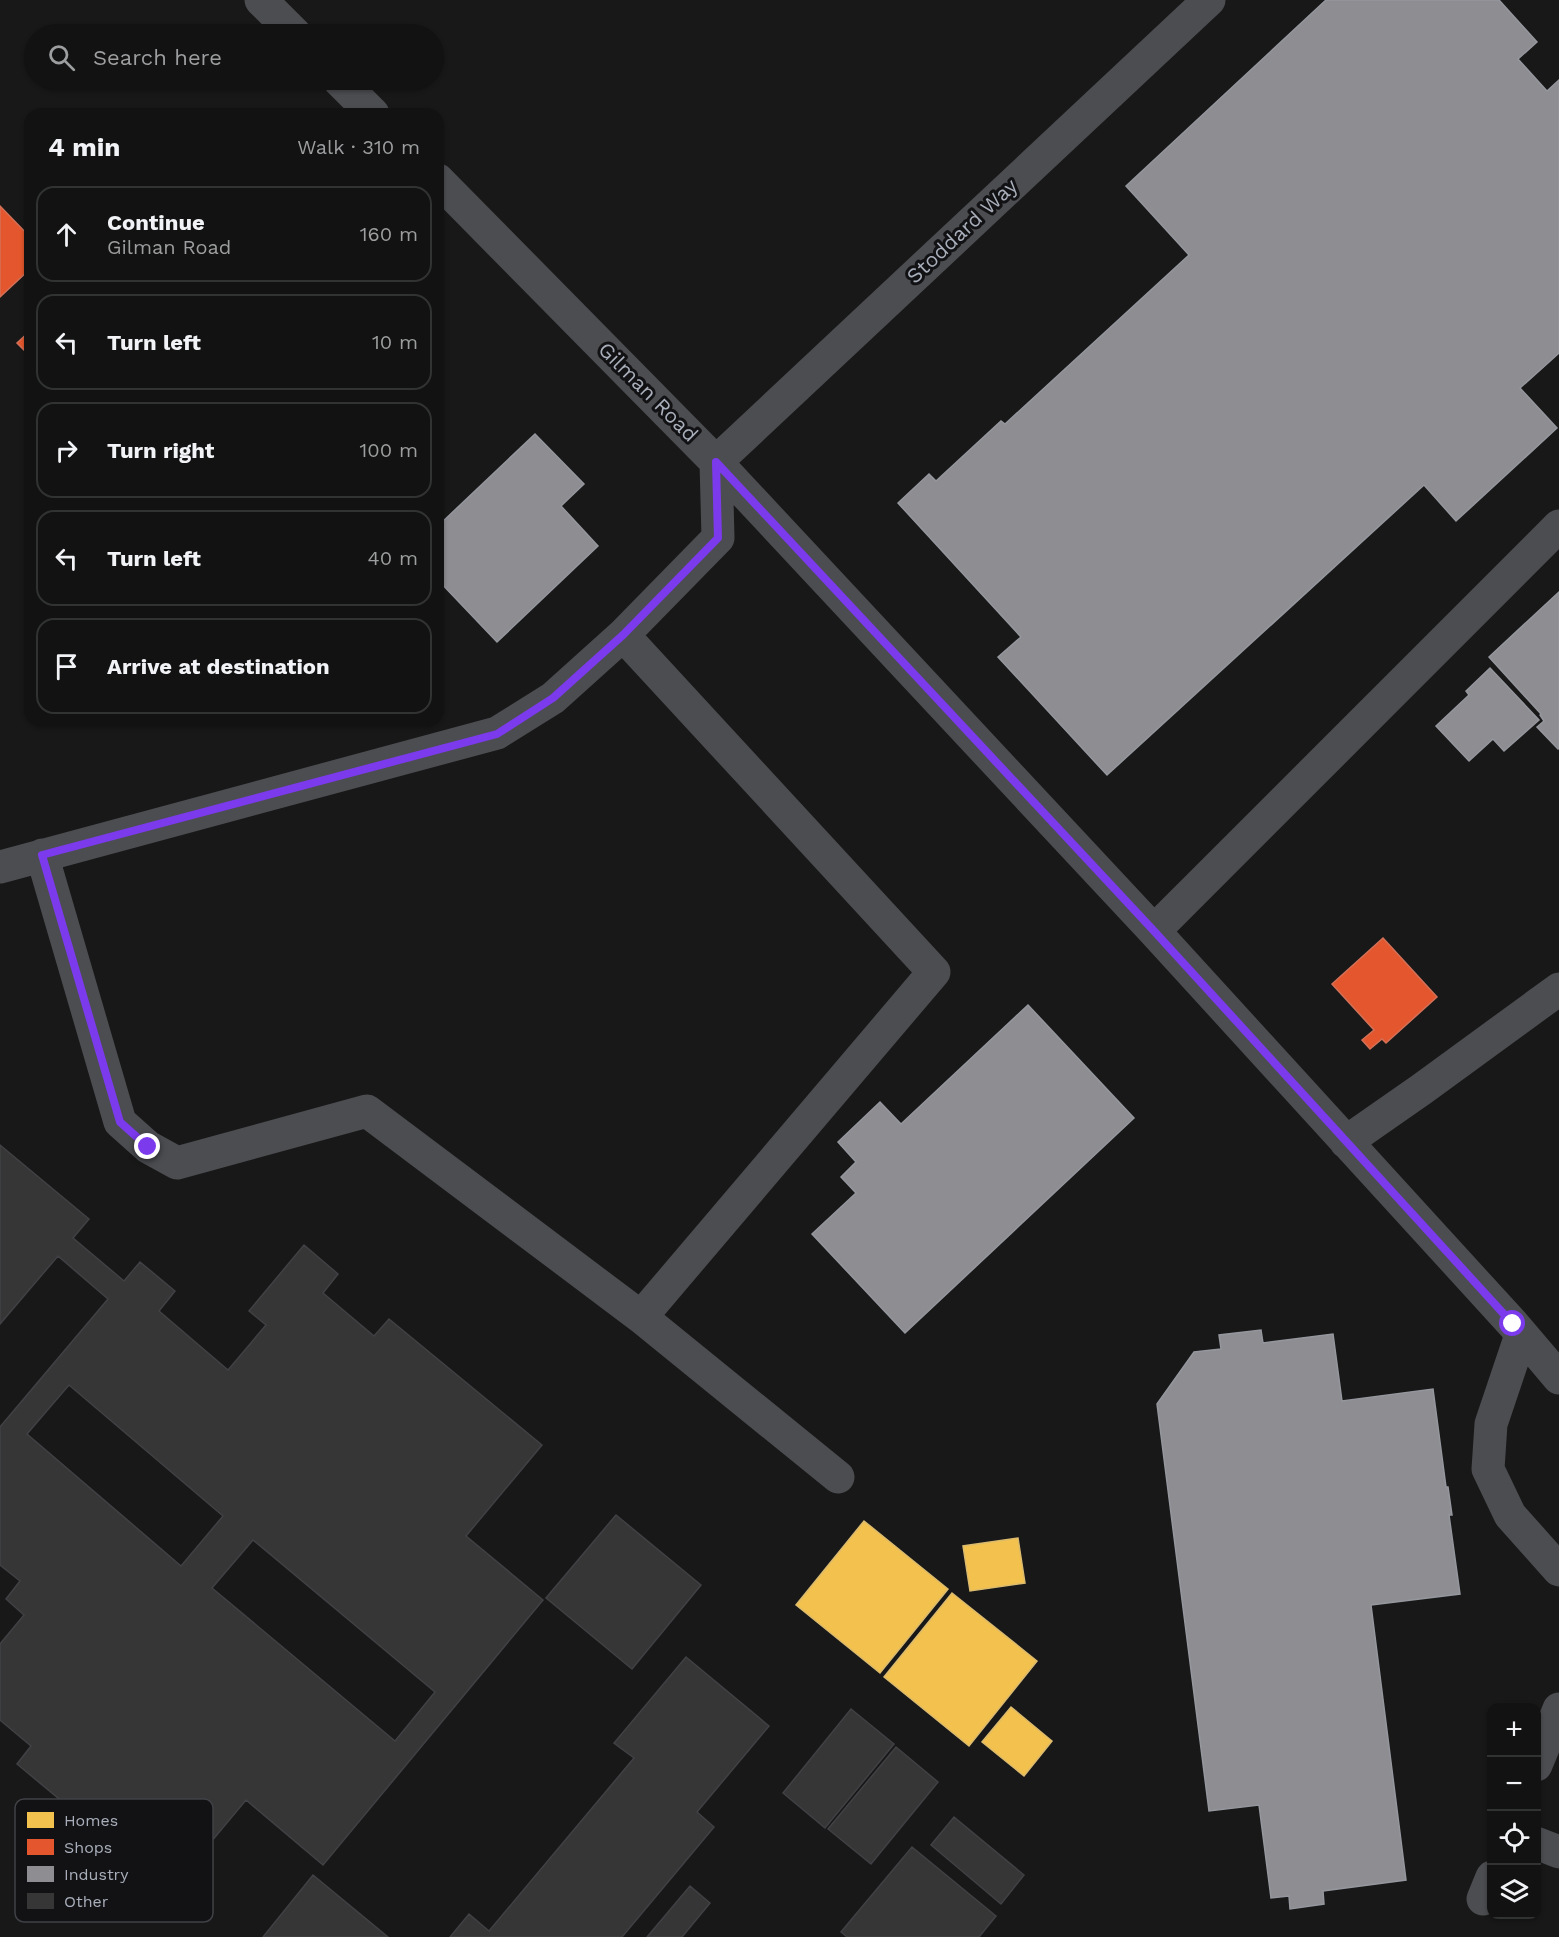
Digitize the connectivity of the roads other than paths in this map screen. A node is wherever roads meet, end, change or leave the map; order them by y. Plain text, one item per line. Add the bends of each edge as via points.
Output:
1 (261, 0) edge
2 (1209, 0) edge
3 (285, 24) edge
4 (349, 90) edge
5 (367, 108) edge
6 (444, 186) edge
7 (716, 462) junction
8 (1559, 526) edge
9 (623, 635) junction
10 (42, 855) junction
11 (0, 867) edge
12 (1154, 931) junction
13 (1559, 989) edge
14 (1346, 1142) junction
15 (641, 1317) junction
16 (1521, 1335) junction
17 (1559, 1378) edge
18 (838, 1477) dead end
19 (1559, 1570) edge
20 (1559, 1709) edge
21 (1539, 1757) edge
22 (1541, 1845) edge
23 (1559, 1852) edge

1 - 3 street
2 - 7 street, Stoddard Way
4 - 5 street
6 - 7 street, Gilman Road
7 - 9 street via 718,538
7 - 12 street, Gilman Road
8 - 12 street
9 - 10 street via 553,698 497,734
9 - 15 street via 934,972
10 - 11 street
10 - 15 street via 120,1122 148,1147 177,1163 367,1111
12 - 14 street, Gilman Road
13 - 14 street
14 - 16 street, Gilman Road
15 - 18 street
16 - 17 street, Gilman Road
16 - 19 street via 1491,1425 1488,1468 1510,1515
20 - 21 street
22 - 23 street

